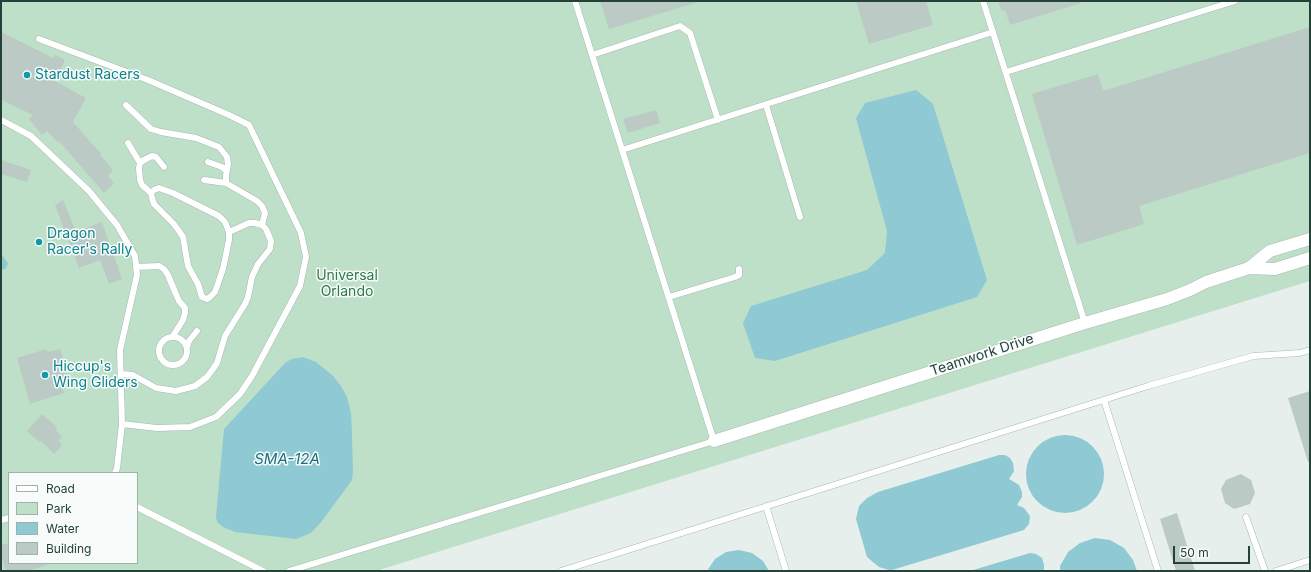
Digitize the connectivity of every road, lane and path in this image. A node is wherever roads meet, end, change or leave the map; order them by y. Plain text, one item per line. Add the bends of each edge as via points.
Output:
1 (575, 1) edge
2 (983, 1) edge
3 (1235, 1) edge
4 (993, 32) junction
5 (39, 39) dead end
6 (592, 55) junction
7 (1006, 72) junction
8 (126, 105) dead end
9 (766, 105) junction
10 (1, 120) edge
11 (718, 120) junction
12 (128, 143) dead end
13 (622, 150) junction
14 (208, 162) dead end
15 (140, 163) junction
16 (164, 167) dead end
17 (226, 170) junction
18 (204, 180) dead end
19 (226, 183) junction
20 (152, 193) junction
21 (800, 217) dead end
22 (262, 225) junction
23 (229, 232) junction
24 (1310, 239) edge
25 (1310, 258) edge
26 (136, 267) junction
27 (1249, 268) junction
28 (740, 269) dead end
29 (668, 297) junction
30 (1085, 322) junction
31 (197, 331) dead end
32 (173, 336) junction
33 (187, 348) junction
34 (1310, 350) edge
35 (122, 374) junction
36 (1104, 400) junction
37 (122, 424) junction
38 (714, 441) junction
39 (115, 472) edge
40 (766, 506) junction
41 (138, 508) edge
42 (1246, 517) dead end
43 (1310, 560) edge
44 (263, 571) edge
45 (289, 571) edge
46 (560, 571) edge
47 (786, 571) edge
48 (1158, 571) edge
49 (1265, 571) edge
50 (1276, 571) edge

1 - 6 lane
2 - 4 lane
3 - 7 lane
4 - 7 lane
4 - 9 lane
5 - 37 lane via 148,80 249,125 301,233 306,257 300,286 252,376 236,398 216,417 190,427 157,428
6 - 11 lane via 680,26 690,33
6 - 13 lane
7 - 30 lane
8 - 17 lane via 151,129 196,138 219,147 227,158
9 - 11 lane
9 - 21 lane
10 - 26 lane via 31,136 90,191 117,225 135,256
11 - 13 lane
12 - 15 lane
13 - 29 lane
14 - 17 lane via 222,166
15 - 16 lane via 152,156
15 - 20 lane via 138,168 142,185
17 - 19 lane
18 - 19 lane
19 - 22 lane via 262,206 265,213
20 - 23 lane via 159,188 219,216
20 - 23 lane via 154,204 183,237 188,266 202,297 206,299 215,292 219,281
22 - 23 lane via 249,223
22 - 35 lane via 270,235 270,249 258,264 245,304 225,336 217,363 207,377 195,386 176,391 156,388 133,375
24 - 27 street, Teamwork Drive via 1270,251
25 - 27 street, Teamwork Drive via 1275,269
26 - 32 lane via 159,266 168,275 185,313 184,320
26 - 35 lane via 137,275 120,350
27 - 30 street, Teamwork Drive via 1206,282 1167,299
28 - 29 lane via 739,275 735,277
29 - 38 lane
30 - 38 street, Teamwork Drive
31 - 33 lane
32 - 33 lane via 182,339
32 - 33 lane via 164,339 159,347 159,356 165,363 174,365 183,361
34 - 36 lane via 1254,356
35 - 37 lane
36 - 40 lane
36 - 48 lane
37 - 39 lane
38 - 45 lane
40 - 46 lane
40 - 47 lane
41 - 44 lane
42 - 49 lane
43 - 50 lane

